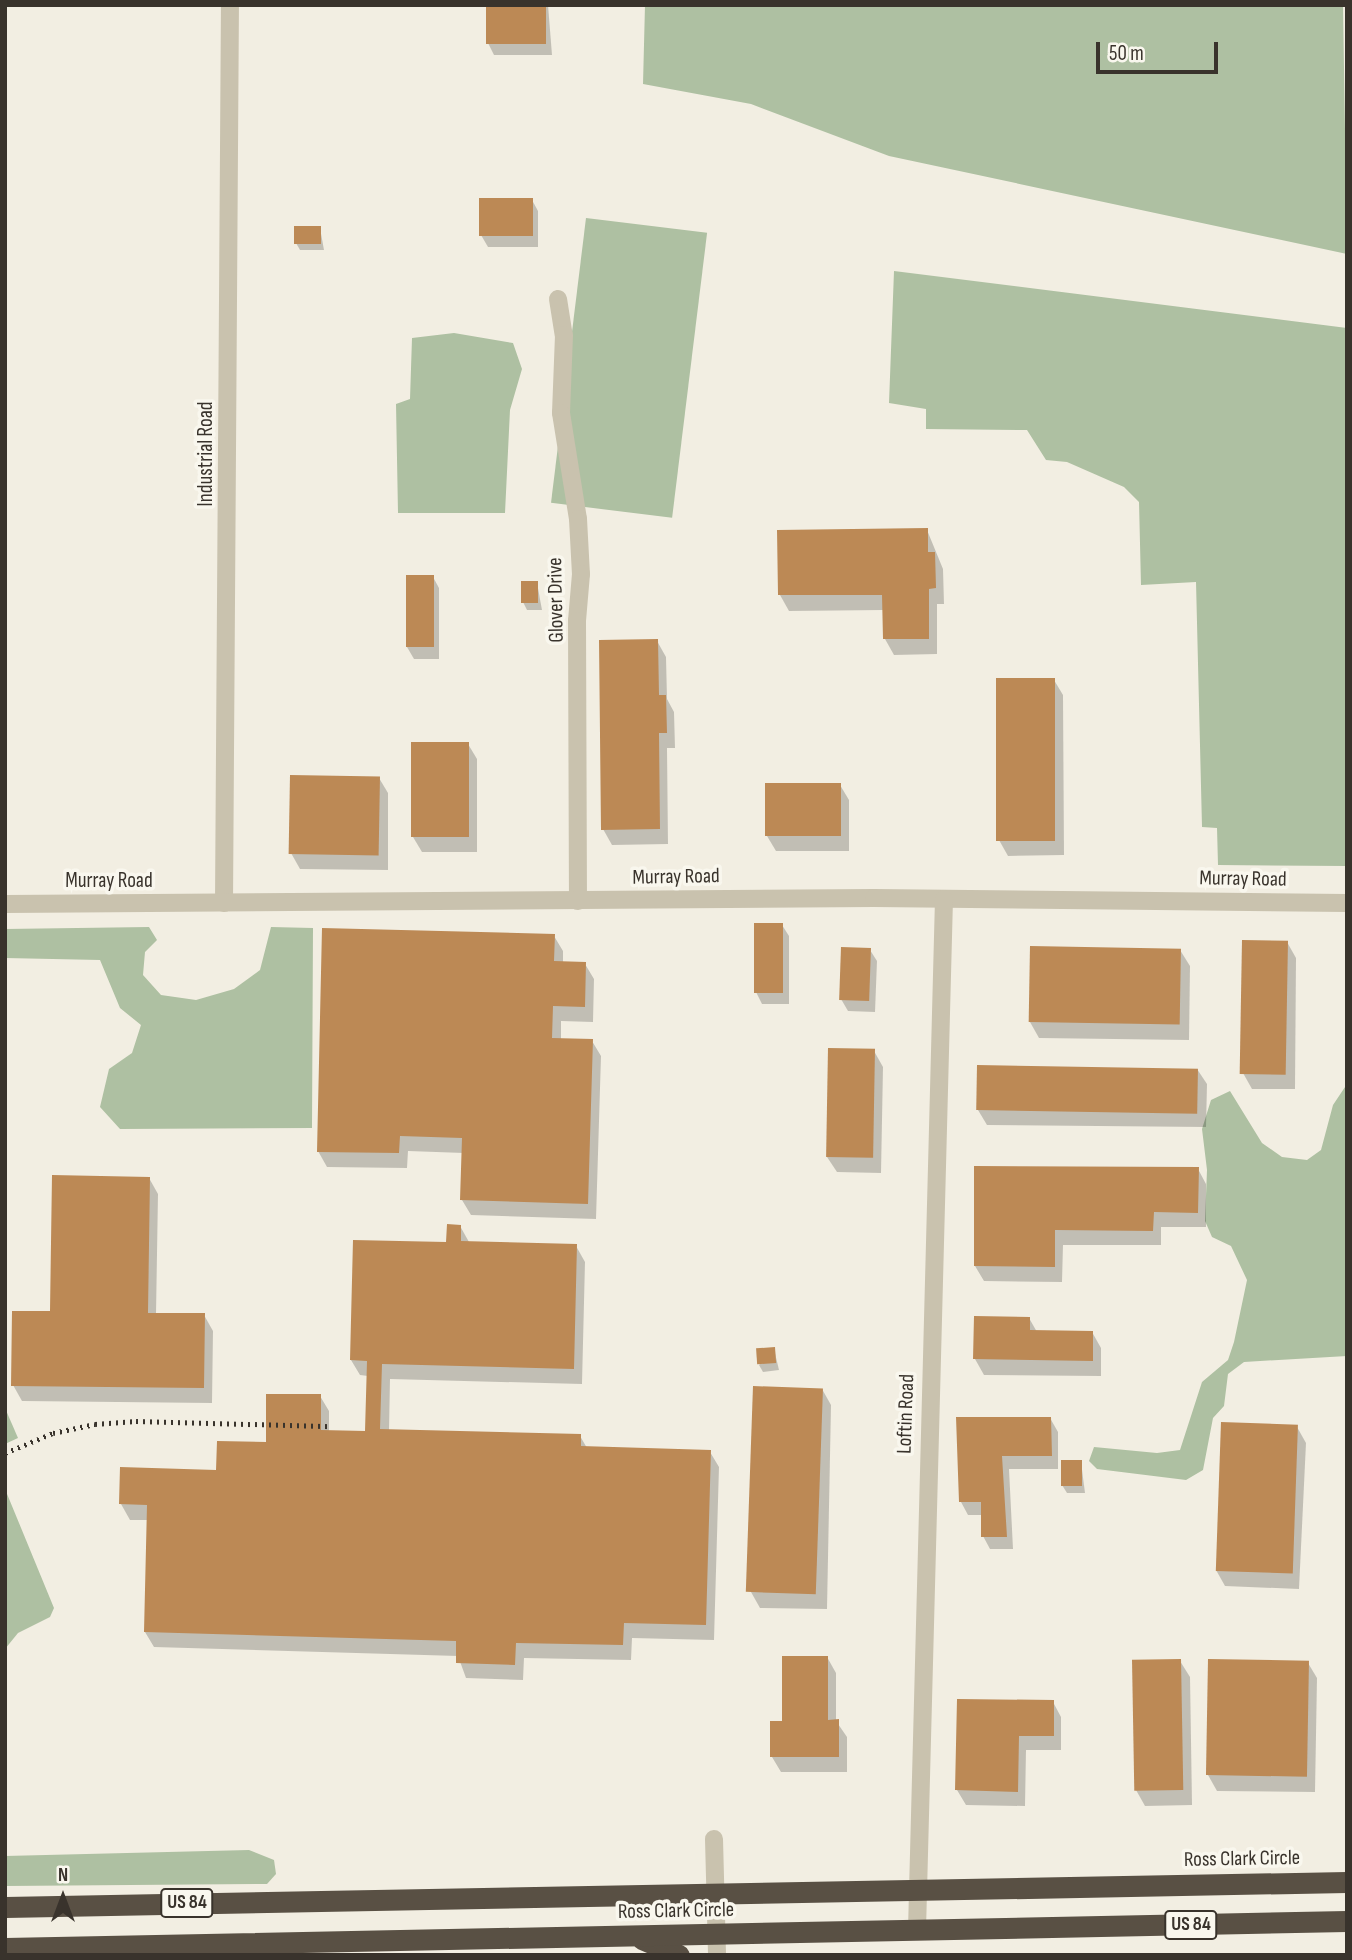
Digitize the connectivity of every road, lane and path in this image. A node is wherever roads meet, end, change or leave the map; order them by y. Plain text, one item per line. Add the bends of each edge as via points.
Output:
1 (230, 5) edge
2 (558, 299) dead end
3 (944, 899) junction
4 (578, 901) junction
5 (223, 903) junction
6 (1347, 903) edge
7 (5, 904) edge
8 (714, 1839) dead end
9 (1347, 1882) edge
10 (917, 1891) junction
11 (715, 1894) junction
12 (5, 1908) edge
13 (1347, 1921) edge
14 (917, 1930) junction
15 (634, 1936) junction
16 (717, 1945) edge
17 (5, 1948) edge
18 (679, 1955) edge

1 - 5 street, Industrial Road
2 - 4 street, Glover Drive via 564,335 561,413 578,519 581,574 576,621
3 - 4 street, Murray Road
3 - 6 street, Murray Road
3 - 10 street, Loftin Road
4 - 5 street, Murray Road
5 - 7 street, Murray Road
8 - 11 street
9 - 10 highway, Ross Clark Circle / US 84
10 - 11 highway, Ross Clark Circle / US 84
10 - 14 street, Loftin Road
11 - 12 highway, Ross Clark Circle / US 84
11 - 16 street
13 - 14 highway, Ross Clark Circle / US 84
14 - 16 highway, Ross Clark Circle / US 84
15 - 16 highway, Ross Clark Circle / US 84
15 - 17 highway, Ross Clark Circle / US 84
15 - 18 highway

